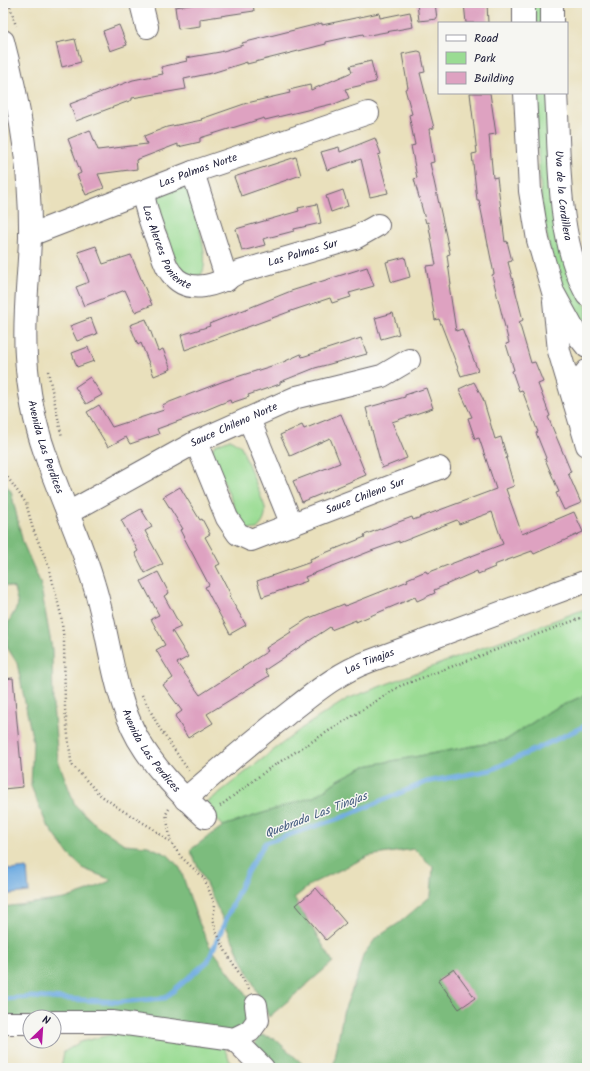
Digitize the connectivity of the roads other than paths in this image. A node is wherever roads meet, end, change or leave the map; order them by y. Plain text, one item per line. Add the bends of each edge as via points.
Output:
1 (141, 3) edge
2 (524, 3) edge
3 (552, 3) edge
4 (524, 22) edge
5 (552, 22) edge
6 (147, 27) dead end
7 (10, 37) edge
8 (525, 94) edge
9 (556, 94) edge
10 (368, 113) dead end
11 (193, 172) junction
12 (143, 193) junction
13 (378, 225) dead end
14 (30, 235) junction
15 (227, 280) junction
16 (553, 292) junction
17 (587, 295) edge
18 (587, 347) edge
19 (409, 360) dead end
20 (587, 371) edge
21 (575, 405) junction
22 (249, 419) junction
23 (196, 442) junction
24 (587, 445) edge
25 (439, 468) dead end
26 (68, 513) junction
27 (292, 525) junction
28 (587, 581) edge
29 (193, 792) junction
30 (214, 811) road end
31 (256, 1005) road end
32 (22, 1022) edge
33 (62, 1022) edge
34 (3, 1023) edge
35 (234, 1039) junction
36 (263, 1068) edge

1 - 6 street
2 - 4 street
3 - 5 street
7 - 14 street, Avenida Las Perdices via 28,181
8 - 16 street via 530,191 538,240
9 - 17 street, Uva de la Cordillera via 564,213 574,264
10 - 11 street, Las Palmas Norte
11 - 12 street, Las Palmas Norte
11 - 15 street
12 - 14 street, Las Palmas Norte
12 - 15 street, Los Alerces Poniente via 147,215 171,274 185,286 201,287
13 - 15 street, Las Palmas Sur via 355,238 239,272
14 - 26 street, Avenida Las Perdices via 25,330 28,381 38,430
16 - 18 street via 575,332
16 - 21 street via 559,351
19 - 22 street, Sauce Chileno Norte via 382,376 296,398
20 - 21 street via 576,385
21 - 24 street
22 - 23 street, Sauce Chileno Norte
22 - 27 street
23 - 26 street, Sauce Chileno Norte
23 - 27 street, Sauce Chileno Sur via 227,518 238,534 251,540
25 - 27 street, Sauce Chileno Sur
26 - 29 street, Avenida Las Perdices via 94,585 116,684 129,721 150,757
28 - 29 street, Las Tinajas via 341,673 244,748
29 - 30 street, Avenida Las Perdices
31 - 35 street via 258,1020 250,1031
32 - 34 street
33 - 35 street via 112,1022
35 - 36 street

